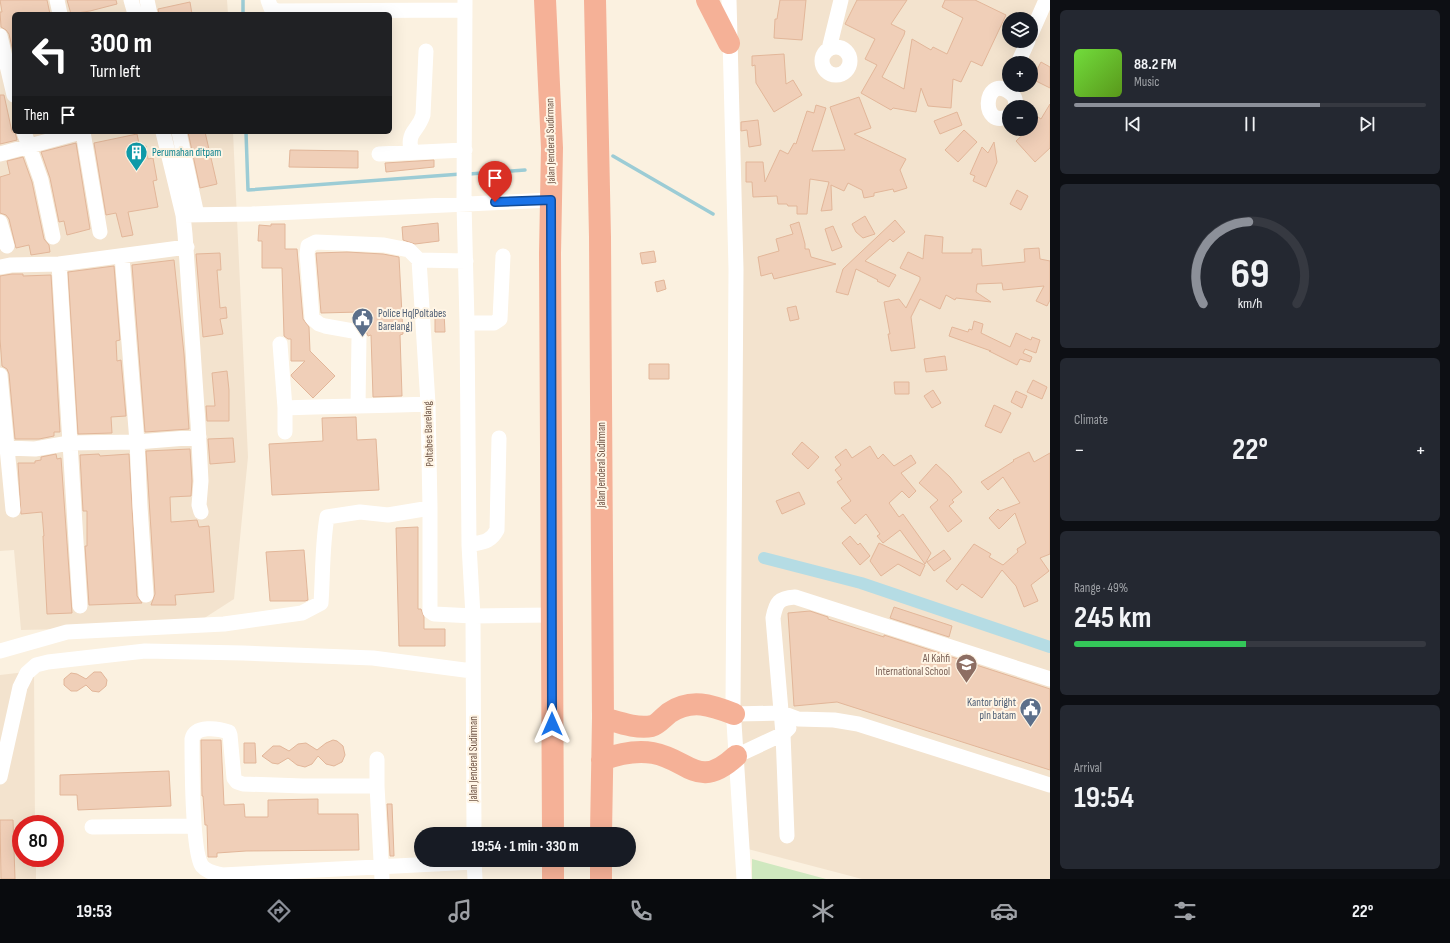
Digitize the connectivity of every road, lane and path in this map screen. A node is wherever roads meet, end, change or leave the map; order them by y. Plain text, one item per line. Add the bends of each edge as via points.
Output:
1 (57, 0) edge
2 (132, 0) edge
3 (147, 0) edge
4 (268, 0) edge
5 (545, 0) edge
6 (595, 0) edge
7 (707, 0) edge
8 (729, 0) edge
9 (841, 0) edge
10 (1046, 0) edge
11 (392, 5) edge
12 (432, 5) edge
13 (465, 5) edge
14 (60, 12) edge
15 (135, 12) edge
16 (150, 12) edge
17 (1038, 18) edge
18 (0, 36) edge
19 (729, 43) junction
20 (829, 49) dead end
21 (426, 51) dead end
22 (7, 70) edge
23 (12, 88) edge
24 (1002, 89) edge
25 (1002, 118) edge
26 (66, 134) edge
27 (82, 134) edge
28 (164, 134) edge
29 (179, 134) edge
30 (26, 139) edge
31 (411, 151) junction
32 (0, 154) edge
33 (379, 154) dead end
34 (465, 157) junction
35 (551, 200) junction
36 (464, 203) junction
37 (190, 215) junction
38 (0, 222) edge
39 (100, 232) dead end
40 (53, 237) dead end
41 (7, 246) dead end
42 (187, 247) junction
43 (122, 256) junction
44 (503, 256) dead end
45 (419, 260) junction
46 (466, 261) junction
47 (59, 264) junction
48 (0, 267) edge
49 (467, 323) junction
50 (280, 344) dead end
51 (0, 375) edge
52 (428, 404) junction
53 (358, 406) junction
54 (285, 408) junction
55 (285, 432) dead end
56 (199, 437) junction
57 (499, 438) dead end
58 (137, 442) junction
59 (70, 443) junction
60 (6, 448) junction
61 (430, 508) junction
62 (13, 510) dead end
63 (201, 512) dead end
64 (469, 545) junction
65 (146, 595) dead end
66 (80, 606) dead end
67 (551, 615) junction
68 (473, 616) junction
69 (0, 651) edge
70 (472, 671) junction
71 (1050, 679) edge
72 (782, 713) junction
73 (734, 714) junction
74 (603, 718) junction
75 (798, 719) junction
76 (653, 726) junction
77 (783, 734) junction
78 (654, 754) junction
79 (736, 756) junction
80 (377, 759) dead end
81 (602, 760) junction
82 (0, 777) edge
83 (1050, 785) edge
84 (377, 786) junction
85 (194, 826) junction
86 (92, 827) dead end
87 (474, 827) edge
88 (553, 827) edge
89 (601, 827) edge
90 (787, 836) dead end
91 (428, 867) edge
92 (474, 867) edge
93 (553, 867) edge
94 (601, 867) edge
95 (382, 873) edge
96 (271, 876) edge
97 (222, 877) edge
98 (475, 879) edge
99 (553, 879) edge
100 (601, 879) edge
101 (744, 879) edge

1 - 14 street
2 - 15 street
3 - 16 street
4 - 11 street via 271,8 277,11
5 - 35 highway, Jalan Jenderal Sudirman via 552,148
6 - 74 highway, Jalan Jenderal Sudirman via 600,245
7 - 19 highway
8 - 19 street
9 - 20 street
10 - 17 street
11 - 12 street
12 - 13 street
13 - 34 street, Jalan Jenderal Sudirman
18 - 22 street
19 - 73 street via 736,269
21 - 31 street via 423,115 411,134
22 - 23 street
24 - 25 street via 992,92 987,104 994,116
26 - 30 street
27 - 39 street
28 - 37 street
29 - 37 street
30 - 32 street
30 - 40 street via 41,180
31 - 33 street
31 - 34 street
34 - 36 street, Jalan Jenderal Sudirman
35 - 36 street
35 - 67 highway, Jalan Jenderal Sudirman
36 - 37 street
36 - 46 street, Jalan Jenderal Sudirman
37 - 42 street
38 - 41 street
42 - 43 street
42 - 56 street
43 - 47 street
43 - 58 street
44 - 49 street via 500,319 494,323
45 - 46 street
45 - 52 street, Poltabes Barelang
45 - 53 street via 409,250 384,245 316,242 308,246 312,318 319,324 353,331 359,337
46 - 49 street, Jalan Jenderal Sudirman
47 - 48 street
47 - 59 street
49 - 64 street, Jalan Jenderal Sudirman
50 - 54 street
51 - 60 street
52 - 53 street
52 - 61 street, Poltabes Barelang
53 - 54 street
54 - 55 street
56 - 58 street
56 - 63 street
57 - 64 street via 497,530 493,538 487,542
58 - 59 street
58 - 65 street
59 - 60 street via 35,449
59 - 66 street
60 - 62 street
61 - 68 street, Poltabes Barelang via 430,611 434,614
61 - 69 street via 388,515 360,512 327,517 323,540 321,603 302,613 224,624 67,632
64 - 68 street, Jalan Jenderal Sudirman
67 - 68 street
67 - 88 highway, Jalan Jenderal Sudirman
68 - 70 street, Jalan Jenderal Sudirman
70 - 82 street via 373,658 243,653 145,651 48,662 36,665 20,687
70 - 87 street, Jalan Jenderal Sudirman
71 - 72 street via 795,597 786,598 775,608 773,618
72 - 73 street
72 - 75 street
72 - 77 street
73 - 76 highway via 696,703 679,707
73 - 79 street
74 - 76 highway via 636,726
74 - 81 highway, Jalan Jenderal Sudirman
75 - 77 street
75 - 83 street via 858,724
76 - 78 highway
77 - 79 street
77 - 90 street
78 - 79 highway via 692,770 706,772 721,768
78 - 81 highway via 629,753
79 - 101 street
80 - 84 street
81 - 89 highway, Jalan Jenderal Sudirman
84 - 85 street via 243,784 234,778 229,732 214,729 197,731 192,739
84 - 95 street
85 - 86 street
85 - 97 street via 201,865
91 - 95 street
92 - 98 street
93 - 99 highway
94 - 100 highway
95 - 96 street
96 - 97 street

